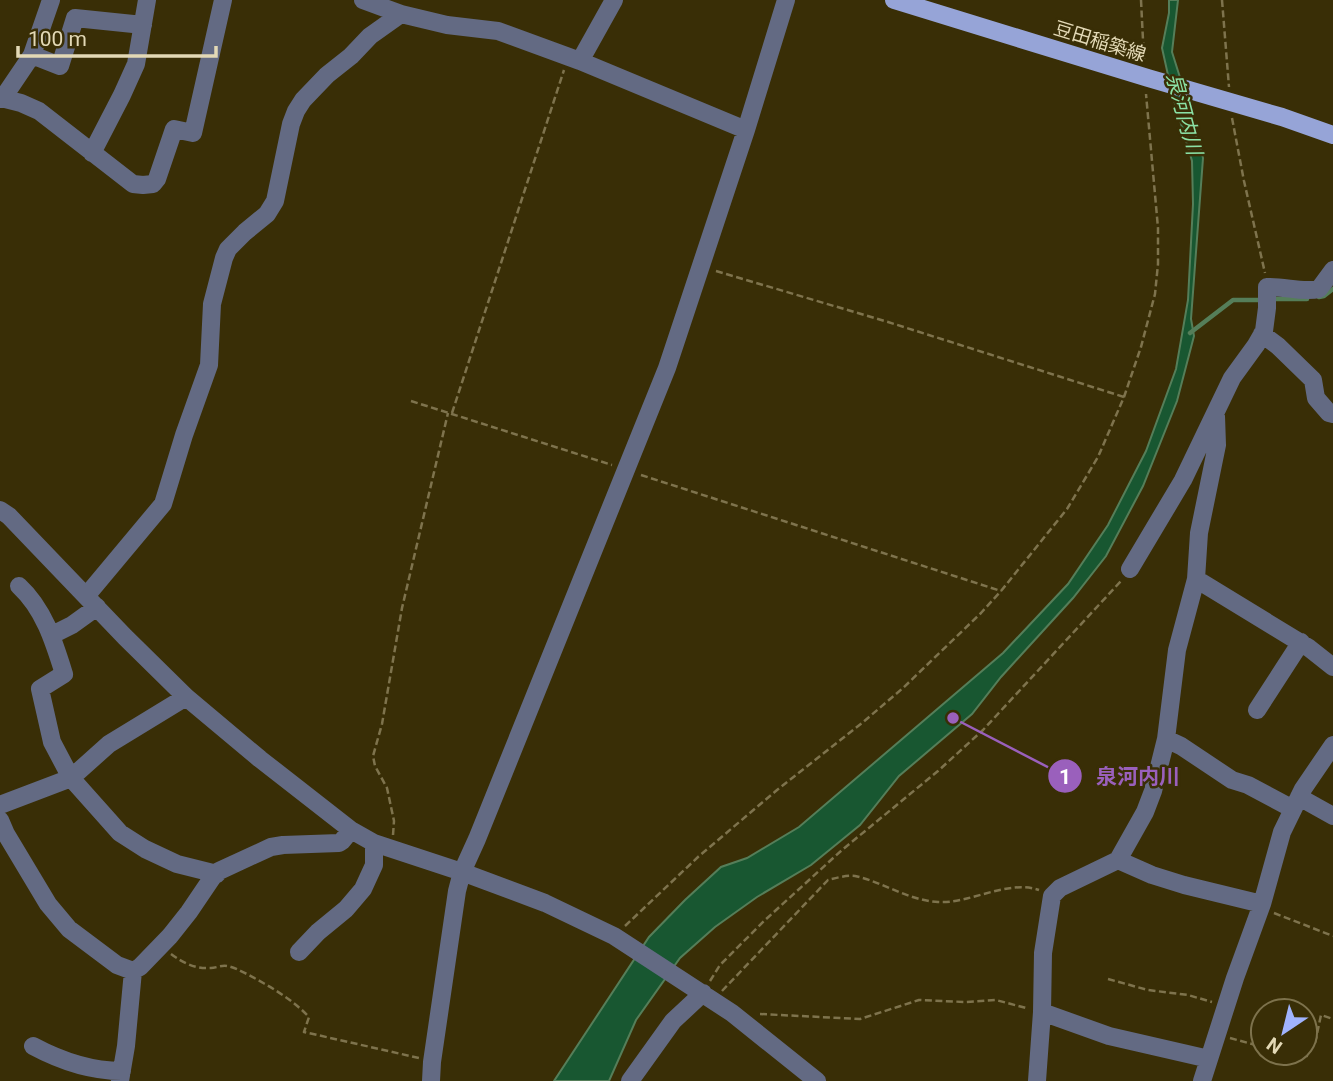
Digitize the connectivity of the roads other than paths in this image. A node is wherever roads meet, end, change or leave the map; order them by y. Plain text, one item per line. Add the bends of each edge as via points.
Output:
1 (51, 0) edge
2 (147, 0) edge
3 (223, 0) edge
4 (363, 0) edge
5 (614, 0) edge
6 (786, 0) edge
7 (894, 0) edge
8 (401, 14) junction
9 (143, 25) junction
10 (32, 55) junction
11 (574, 59) junction
12 (1, 99) edge
13 (746, 130) junction
14 (1333, 135) edge
15 (92, 153) junction
16 (1333, 270) edge
17 (1262, 334) junction
18 (1216, 410) junction
19 (1333, 414) edge
20 (0, 510) edge
21 (1130, 569) road end
22 (1196, 579) junction
23 (19, 586) dead end
24 (92, 601) junction
25 (52, 635) junction
26 (1301, 642) junction
27 (1333, 667) edge
28 (186, 697) junction
29 (1257, 710) dead end
30 (1166, 739) junction
31 (1333, 744) edge
32 (71, 778) junction
33 (1296, 803) junction
34 (0, 805) edge
35 (1333, 816) edge
36 (0, 820) edge
37 (351, 830) junction
38 (374, 843) junction
39 (1118, 860) junction
40 (462, 872) junction
41 (217, 874) junction
42 (1261, 906) junction
43 (299, 952) dead end
44 (132, 971) junction
45 (708, 996) junction
46 (1042, 1012) junction
47 (33, 1046) dead end
48 (1209, 1059) junction
49 (121, 1076) edge
50 (634, 1077) edge
51 (431, 1081) edge
52 (817, 1081) edge
53 (1037, 1081) edge
54 (1202, 1081) edge

1 - 10 street
2 - 9 street
3 - 15 street via 193,133 174,129 153,184 133,184
4 - 8 street
5 - 11 street
6 - 13 street
7 - 14 main road, 豆田稲築線
8 - 11 street via 498,31
8 - 24 street via 327,75 296,111 275,201 224,258 212,304 209,365 163,504
9 - 10 street via 75,18 60,66
9 - 15 street via 136,64
10 - 12 street
11 - 13 street
12 - 15 street via 39,111
13 - 40 street via 667,368
16 - 17 street via 1319,289 1279,286 1267,295
17 - 18 street
17 - 19 street via 1313,380 1316,398
18 - 21 street via 1183,480
18 - 22 street via 1217,445 1199,533
20 - 24 street
22 - 26 street
22 - 30 street via 1177,650
23 - 25 street
24 - 25 street via 72,625
24 - 28 street
25 - 32 street via 64,674 40,689 52,742
26 - 27 street
26 - 29 street
28 - 32 street via 109,744
28 - 37 street
30 - 33 street via 1232,780
30 - 39 street via 1146,812
31 - 33 street
32 - 34 street
32 - 41 street via 120,833 177,864
33 - 35 street
33 - 42 street via 1282,832
36 - 44 street via 48,904 69,929
37 - 38 street
37 - 41 street via 339,843 271,848
38 - 40 street
38 - 43 street via 374,865 363,889
39 - 42 street via 1152,875
39 - 46 street via 1052,896 1043,953
40 - 45 street via 545,903 618,938
40 - 51 street
41 - 44 street via 190,912
42 - 48 street
44 - 49 street
45 - 50 street via 673,1021
45 - 52 street
46 - 48 street via 1109,1036
46 - 53 street
47 - 49 street via 54,1057
48 - 54 street

